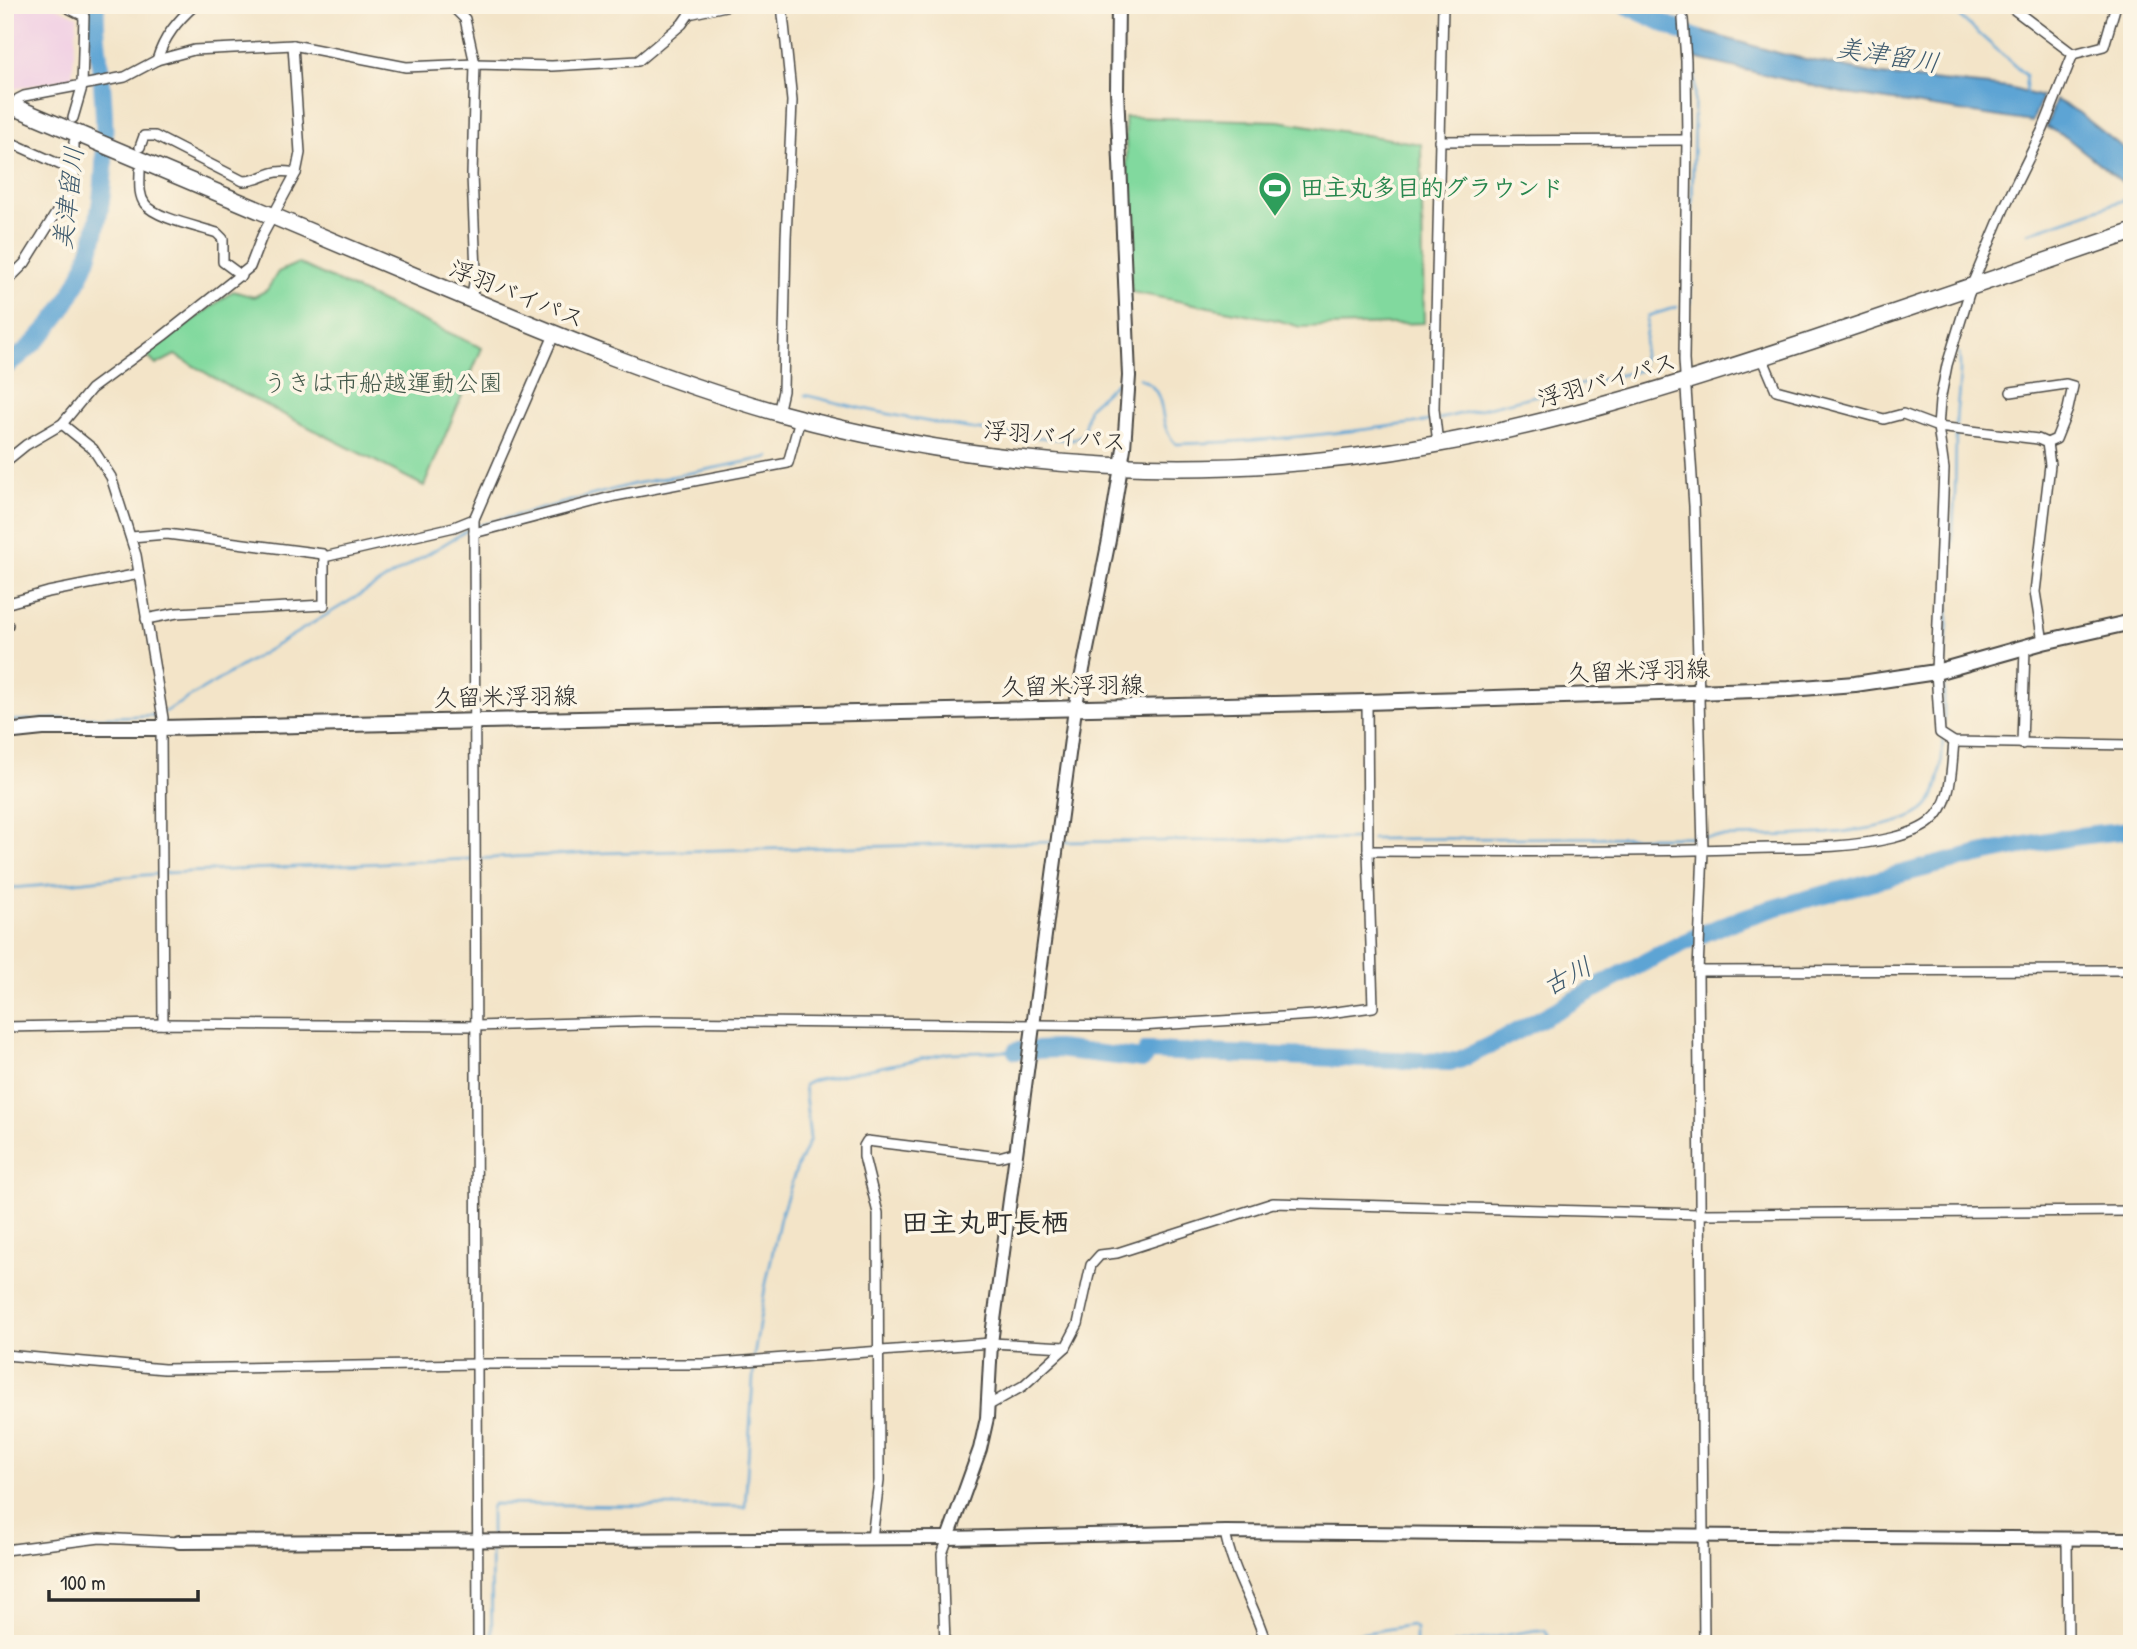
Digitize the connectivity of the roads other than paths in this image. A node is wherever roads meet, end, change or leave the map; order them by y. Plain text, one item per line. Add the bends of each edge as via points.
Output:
1 (62, 5) edge
2 (195, 5) edge
3 (451, 5) edge
4 (730, 5) edge
5 (782, 5) edge
6 (1118, 5) edge
7 (1443, 5) edge
8 (2008, 5) edge
9 (2116, 5) edge
10 (688, 10) edge
11 (1683, 19) dead end
12 (293, 45) junction
13 (2073, 54) junction
14 (157, 60) junction
15 (475, 64) junction
16 (82, 87) junction
17 (10, 105) edge
18 (73, 118) dead end
19 (5, 132) edge
20 (1687, 139) junction
21 (81, 140) junction
22 (1438, 141) junction
23 (134, 150) junction
24 (74, 171) junction
25 (140, 171) dead end
26 (296, 173) junction
27 (272, 217) junction
28 (2132, 232) edge
29 (242, 276) junction
30 (5, 283) edge
31 (1971, 287) junction
32 (471, 300) junction
33 (554, 335) junction
34 (1762, 357) junction
35 (1686, 382) junction
36 (2011, 392) dead end
37 (778, 413) junction
38 (800, 419) junction
39 (62, 424) junction
40 (1938, 427) junction
41 (2047, 443) junction
42 (1438, 444) junction
43 (5, 462) edge
44 (1121, 466) junction
45 (474, 526) junction
46 (131, 537) junction
47 (324, 557) junction
48 (139, 574) junction
49 (5, 604) edge
50 (146, 619) junction
51 (2132, 622) edge
52 (2043, 642) junction
53 (2025, 648) junction
54 (1936, 671) junction
55 (1698, 692) junction
56 (1367, 702) junction
57 (1075, 709) junction
58 (162, 719) junction
59 (474, 721) junction
60 (5, 732) edge
61 (1954, 742) junction
62 (2022, 744) junction
63 (2132, 745) edge
64 (1703, 849) junction
65 (1368, 851) junction
66 (2132, 970) edge
67 (1698, 971) junction
68 (163, 1024) junction
69 (1033, 1024) junction
70 (476, 1026) junction
71 (5, 1027) edge
72 (1017, 1152) junction
73 (2132, 1211) edge
74 (1700, 1214) junction
75 (991, 1343) junction
76 (1066, 1347) junction
77 (880, 1350) junction
78 (5, 1355) edge
79 (478, 1364) junction
80 (989, 1405) junction
81 (1225, 1532) junction
82 (1702, 1536) junction
83 (872, 1538) junction
84 (948, 1538) junction
85 (2132, 1539) edge
86 (2067, 1540) junction
87 (478, 1541) junction
88 (179, 1542) joint
89 (5, 1550) edge
90 (478, 1644) edge
91 (945, 1644) edge
92 (1266, 1644) edge
93 (1704, 1644) edge
94 (2068, 1644) edge

1 - 16 street via 84,16
2 - 14 street via 162,43
3 - 15 street via 465,19
4 - 10 street
5 - 37 street via 792,101 783,391
6 - 44 street via 1116,90 1129,376
7 - 22 street
8 - 13 street
9 - 13 street via 2104,46
10 - 15 street via 682,24 638,61
11 - 20 street
12 - 14 street via 194,50
12 - 15 street via 407,67
12 - 26 street via 300,153
13 - 31 street
14 - 16 street via 125,77
15 - 32 street via 472,175 477,272
16 - 17 street via 24,96
16 - 18 street
17 - 19 street
17 - 21 highway, 浮羽バイパス
19 - 24 street via 12,143
20 - 22 street
20 - 35 street
21 - 23 highway, 浮羽バイパス
21 - 24 street
22 - 42 street via 1434,409
23 - 26 street via 144,136 155,136 243,181 281,170
23 - 27 highway, 浮羽バイパス
24 - 30 street via 75,183 25,264
25 - 29 street via 145,205 217,233 223,239 223,262
26 - 27 street
27 - 29 street
27 - 32 highway, 浮羽バイパス
28 - 31 highway, 浮羽バイパス
29 - 39 street via 91,389
31 - 34 highway, 浮羽バイパス
31 - 40 street via 1947,365
32 - 33 highway, 浮羽バイパス
33 - 37 highway, 浮羽バイパス
33 - 45 street
34 - 35 highway, 浮羽バイパス
34 - 40 street via 1776,390 1884,419 1903,414
35 - 42 highway, 浮羽バイパス
35 - 55 street
36 - 41 street via 2073,386 2056,439
37 - 38 highway, 浮羽バイパス
38 - 44 highway, 浮羽バイパス via 1013,459
38 - 45 street via 788,463
39 - 43 street
39 - 46 street via 100,457
40 - 41 street
40 - 54 street via 1944,469
41 - 52 street via 2050,465 2035,592
42 - 44 highway, 浮羽バイパス via 1273,464
44 - 57 street
45 - 47 street
45 - 59 street
46 - 47 street via 167,534
46 - 48 street
47 - 50 street via 324,605 177,613
48 - 49 street
48 - 50 street
50 - 58 street
51 - 52 main road, 久留米浮羽線
52 - 53 main road, 久留米浮羽線
53 - 54 main road, 久留米浮羽線
53 - 62 street
54 - 55 main road, 久留米浮羽線 via 1855,684
54 - 61 street via 1940,733
55 - 56 main road, 久留米浮羽線
55 - 64 street
56 - 57 main road, 久留米浮羽線
56 - 65 street
57 - 59 main road, 久留米浮羽線
57 - 69 street
58 - 59 main road, 久留米浮羽線
58 - 60 main road, 久留米浮羽線
58 - 68 street
59 - 70 street
61 - 62 street
61 - 64 street via 1943,806 1931,821 1913,831 1841,845
62 - 63 street
64 - 65 street
64 - 67 street
65 - 69 street via 1373,1007 1140,1026
66 - 67 street
67 - 74 street
68 - 70 street
68 - 71 street
69 - 70 street via 652,1021
69 - 72 street
70 - 79 street
72 - 75 street
72 - 77 street via 999,1157 867,1140 864,1157 878,1213
73 - 74 street
74 - 76 street via 1273,1202 1100,1255 1091,1265 1077,1324
74 - 82 street
75 - 76 street
75 - 77 street
75 - 80 street
76 - 80 street via 1023,1386
77 - 79 street via 704,1364
77 - 83 street via 879,1480
78 - 79 street via 164,1369
79 - 87 street
80 - 84 street via 980,1449
81 - 82 street
81 - 84 street
81 - 92 street via 1229,1557
82 - 86 street
82 - 93 street
83 - 84 street
83 - 87 street
84 - 91 street via 942,1555
85 - 86 street
86 - 94 street
87 - 88 street
87 - 90 street
88 - 89 street via 100,1538

